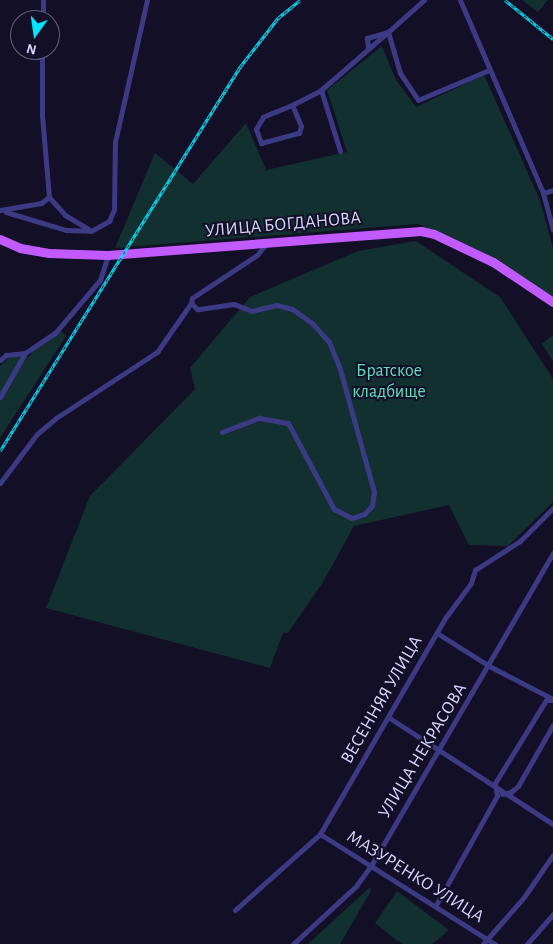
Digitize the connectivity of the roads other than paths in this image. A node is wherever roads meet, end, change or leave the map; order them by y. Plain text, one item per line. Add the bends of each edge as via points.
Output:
1 (147, 0) edge
2 (424, 0) edge
3 (460, 0) edge
4 (388, 32) junction
5 (368, 48) junction
6 (42, 60) edge
7 (489, 70) junction
8 (321, 90) junction
9 (292, 105) junction
10 (340, 151) dead end
11 (553, 190) edge
12 (543, 193) junction
13 (49, 197) junction
14 (3, 211) edge
15 (553, 230) edge
16 (91, 231) junction
17 (0, 239) edge
18 (267, 243) junction
19 (108, 255) junction
20 (553, 302) edge
21 (191, 303) junction
22 (25, 353) junction
23 (0, 360) edge
24 (0, 397) edge
25 (222, 432) dead end
26 (0, 483) edge
27 (553, 508) edge
28 (553, 553) edge
29 (437, 633) junction
30 (489, 666) junction
31 (553, 699) edge
32 (388, 717) junction
33 (553, 725) edge
34 (438, 752) junction
35 (499, 793) junction
36 (553, 824) edge
37 (320, 834) junction
38 (553, 855) edge
39 (372, 864) junction
40 (436, 905) junction
41 (235, 910) dead end
42 (553, 914) edge
43 (488, 939) junction
44 (293, 944) edge
45 (483, 944) edge
46 (495, 944) edge
47 (527, 944) edge

1 - 16 street via 115,142 114,210 109,221
2 - 4 street
3 - 7 street
4 - 5 street
4 - 5 street via 367,38
4 - 7 street via 391,48 418,100
5 - 8 street
6 - 13 street via 42,116
7 - 12 street
8 - 9 street
8 - 10 street
9 - 9 street via 300,126 299,133 262,144 256,129 263,117
11 - 12 street
12 - 15 street
13 - 14 street via 40,203
13 - 16 street via 65,215
14 - 16 street via 66,230
17 - 19 main road, УЛИЦА БОГДАНОВА via 20,248 49,253
18 - 19 main road, УЛИЦА БОГДАНОВА
18 - 20 main road, УЛИЦА БОГДАНОВА via 421,231 493,262
18 - 21 street via 257,255 192,298
19 - 22 street via 106,269 86,300 55,333
21 - 25 street via 197,309 234,304 252,311 277,306 292,309 314,324 329,342 340,369 374,492 372,506 364,514 352,518 334,509 288,423 259,418
21 - 26 street via 157,352 56,418 37,434
22 - 23 street via 6,355
22 - 24 street
27 - 29 street, ВЕСЕННЯЯ УЛИЦА via 513,546 475,570 471,583
28 - 30 street, УЛИЦА НЕКРАСОВА
29 - 30 street
29 - 32 street, ВЕСЕННЯЯ УЛИЦА
30 - 31 street
30 - 34 street, УЛИЦА НЕКРАСОВА
31 - 35 street via 546,700 495,783
32 - 34 street
32 - 37 street, ВЕСЕННЯЯ УЛИЦА
33 - 35 street via 518,786 511,792
34 - 35 street
34 - 39 street, УЛИЦА НЕКРАСОВА
35 - 36 street
35 - 40 street
37 - 39 street, МАЗУРЕНКО УЛИЦА
37 - 41 street, ВЕСЕННЯЯ УЛИЦА
38 - 43 street via 524,897
39 - 40 street, МАЗУРЕНКО УЛИЦА
39 - 44 street, УЛИЦА НЕКРАСОВА via 356,886
40 - 43 street, МАЗУРЕНКО УЛИЦА
42 - 47 street
43 - 45 street
43 - 46 street, МАЗУРЕНКО УЛИЦА

